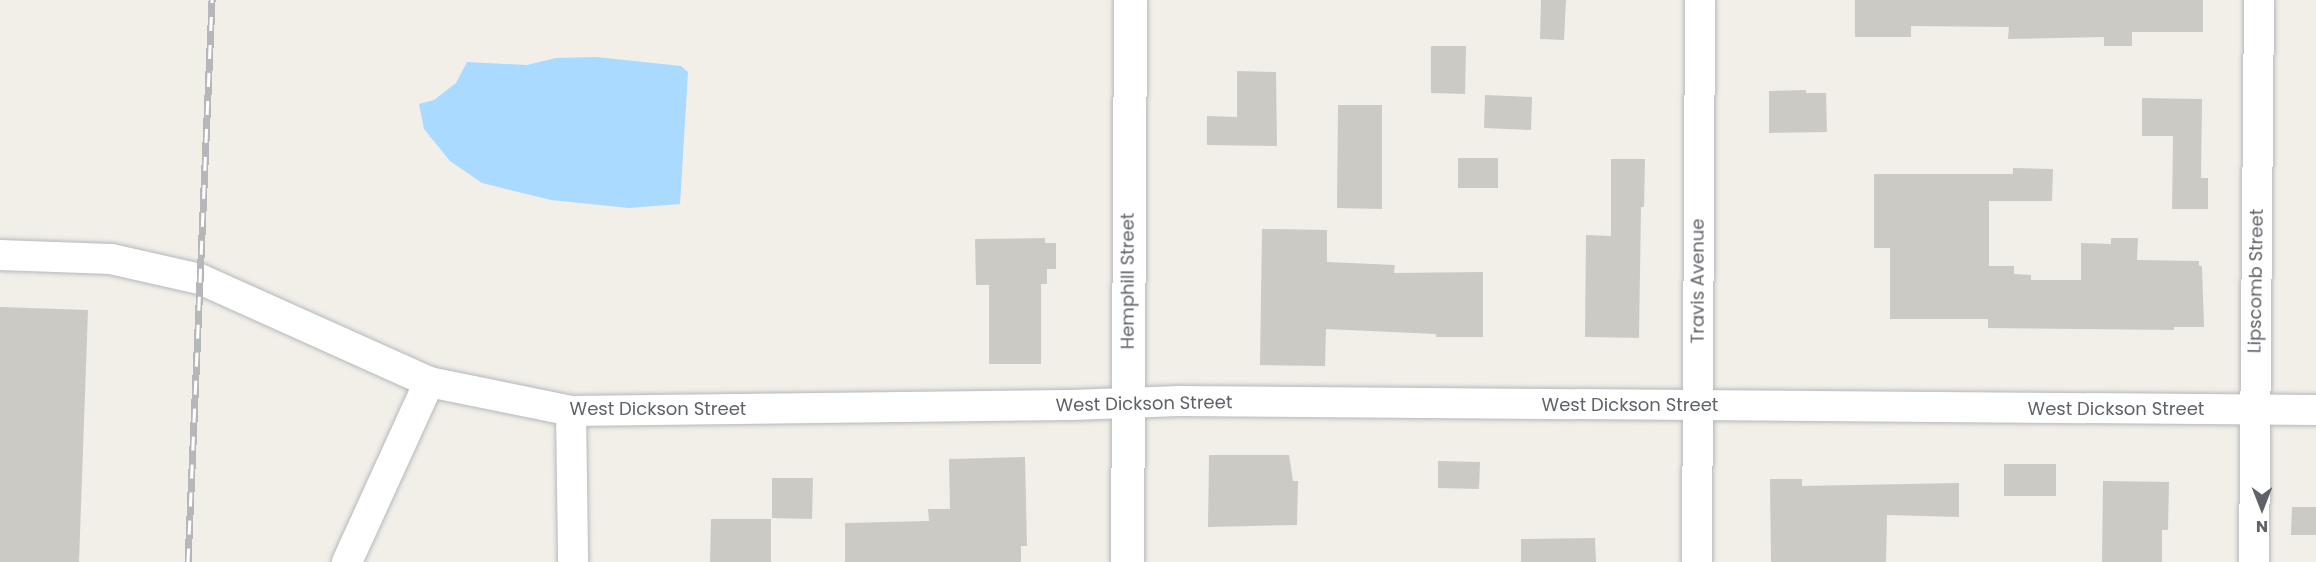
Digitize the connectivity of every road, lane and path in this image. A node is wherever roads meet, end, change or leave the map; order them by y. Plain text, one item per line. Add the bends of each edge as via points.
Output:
1 (1130, 0) edge
2 (1700, 0) edge
3 (2259, 0) edge
4 (0, 255) edge
5 (429, 382) junction
6 (1128, 404) junction
7 (1698, 405) junction
8 (2255, 410) junction
9 (2316, 410) edge
10 (571, 411) junction
11 (347, 562) edge
12 (573, 562) edge
13 (1127, 562) edge
14 (1697, 562) edge
15 (2254, 562) edge

1 - 6 main road, Hemphill Street
2 - 7 street, Travis Avenue
3 - 8 street, Lipscomb Street
4 - 5 street, West Dickson Street via 111,259 200,279
5 - 10 street, West Dickson Street
5 - 11 street
6 - 7 street, West Dickson Street via 1179,401
6 - 10 street, West Dickson Street
6 - 13 main road, Hemphill Street
7 - 8 street, West Dickson Street
7 - 14 street, Travis Avenue
8 - 9 street, West Dickson Street
8 - 15 street, Lipscomb Street
10 - 12 street

